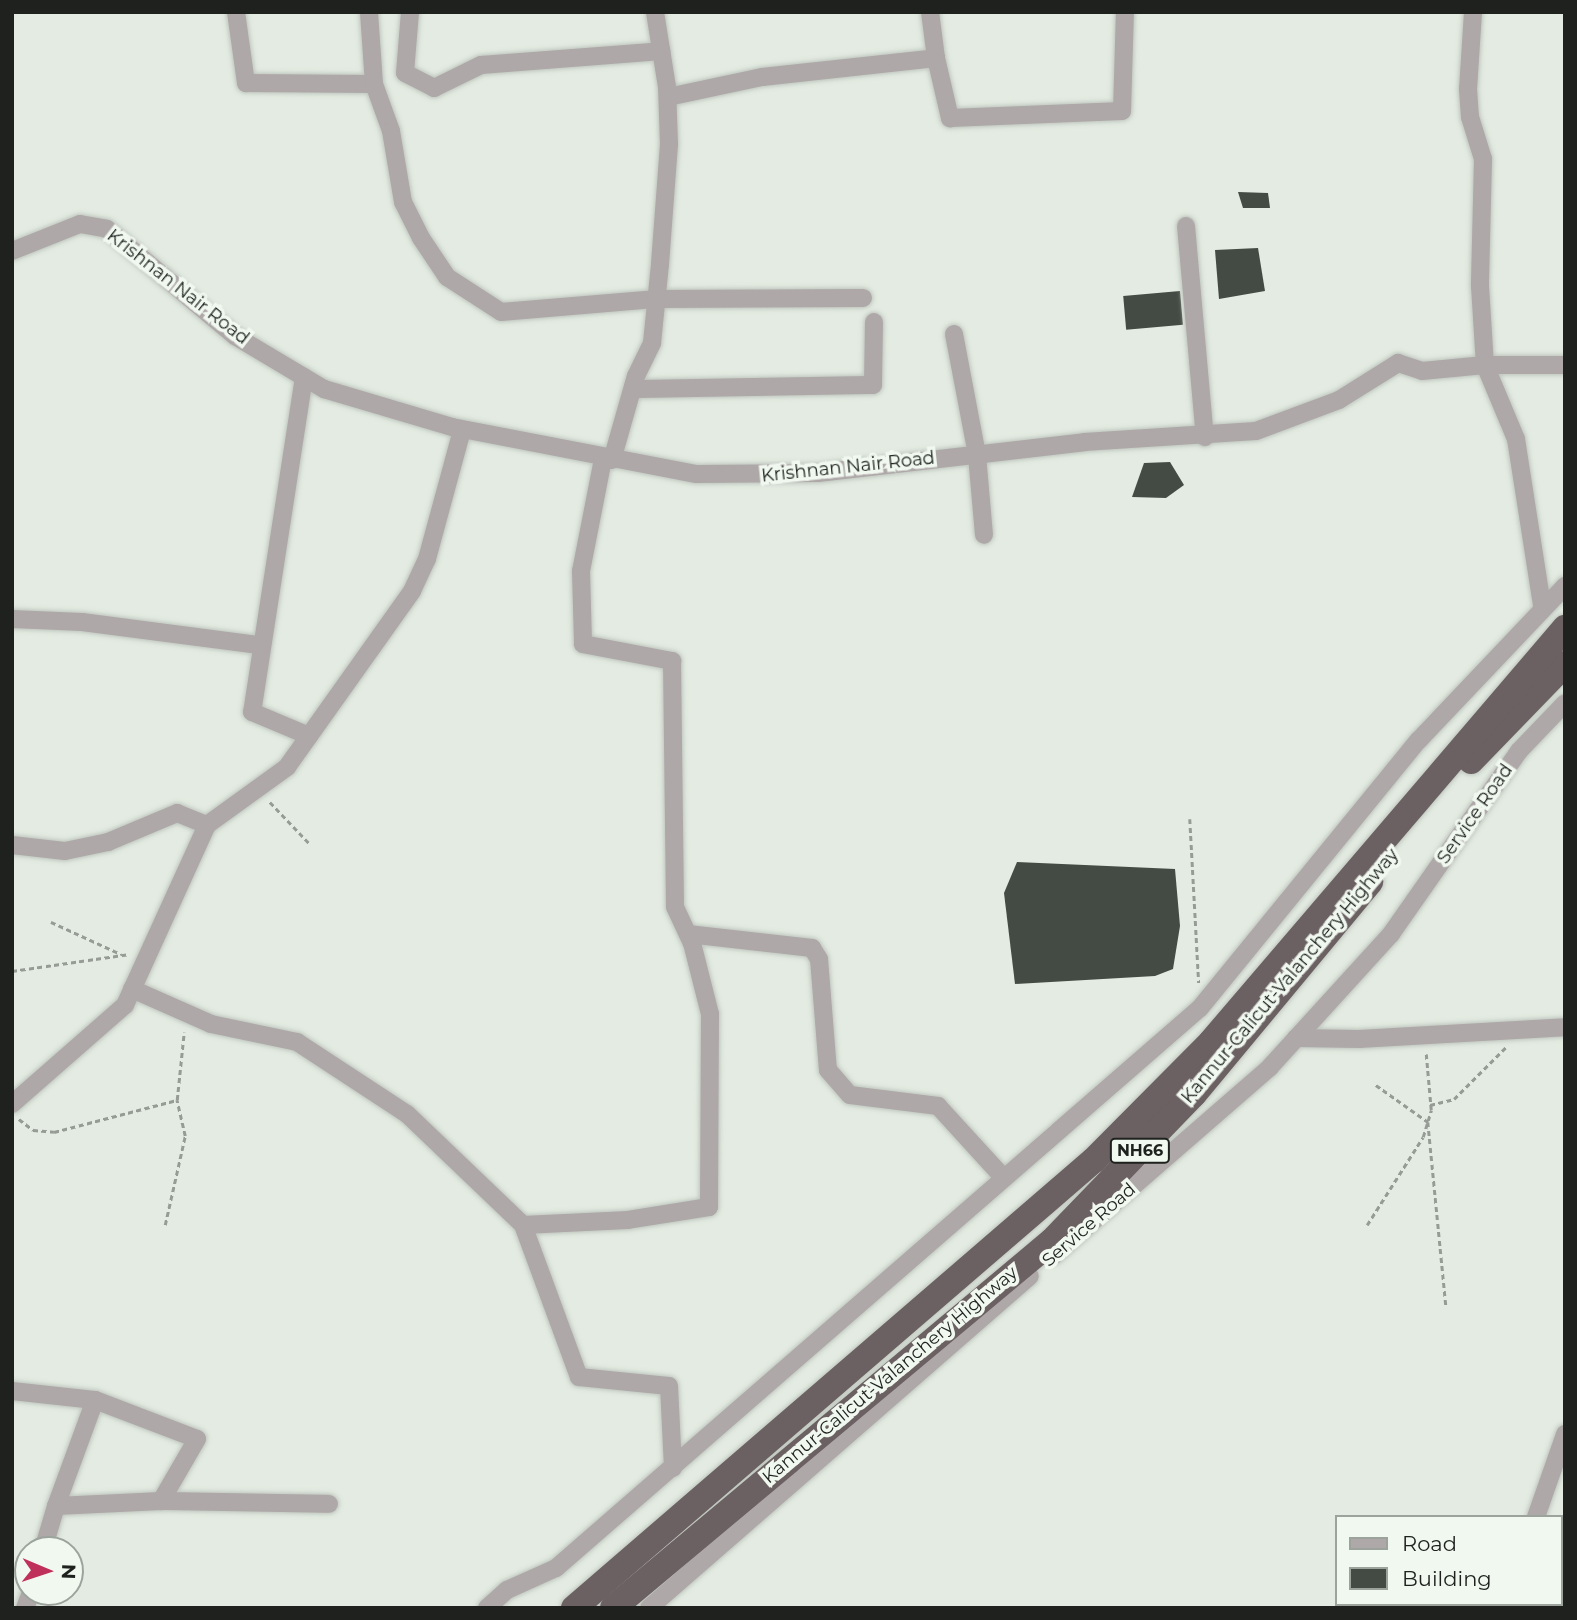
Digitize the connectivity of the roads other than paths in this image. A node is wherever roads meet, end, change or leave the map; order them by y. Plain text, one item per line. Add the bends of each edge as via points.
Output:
1 (236, 12) edge
2 (369, 12) edge
3 (410, 12) edge
4 (656, 12) edge
5 (930, 12) edge
6 (1125, 12) edge
7 (1473, 12) edge
8 (662, 51) junction
9 (936, 58) junction
10 (374, 84) junction
11 (668, 97) junction
12 (1186, 226) dead end
13 (12, 251) edge
14 (863, 298) dead end
15 (657, 299) junction
16 (874, 322) dead end
17 (954, 334) dead end
18 (1485, 365) junction
19 (1565, 365) edge
20 (304, 377) junction
21 (633, 389) junction
22 (463, 430) junction
23 (1205, 437) junction
24 (977, 454) junction
25 (608, 460) junction
26 (984, 535) dead end
27 (1565, 586) edge
28 (1542, 605) junction
29 (12, 619) edge
30 (1565, 628) edge
31 (260, 645) junction
32 (1565, 664) edge
33 (1565, 703) edge
34 (309, 736) junction
35 (207, 825) junction
36 (12, 845) edge
37 (688, 934) junction
38 (132, 989) junction
39 (1565, 1027) edge
40 (1296, 1038) junction
41 (13, 1103) edge
42 (1002, 1176) junction
43 (523, 1225) junction
44 (12, 1391) edge
45 (95, 1400) junction
46 (1565, 1434) edge
47 (673, 1468) junction
48 (161, 1501) junction
49 (329, 1504) dead end
50 (56, 1506) junction
51 (1537, 1515) edge
52 (47, 1536) edge
53 (486, 1608) edge
54 (574, 1608) edge
55 (613, 1608) edge
56 (649, 1608) edge

1 - 10 street via 246,83
2 - 10 street
3 - 8 street via 405,73 435,88 481,65
4 - 8 street
5 - 9 street
6 - 9 street via 1122,111 950,118
7 - 18 street via 1468,89 1470,117 1483,159 1480,286
8 - 11 street
9 - 11 street via 762,77
10 - 15 street via 391,131 403,202 447,277 501,312
11 - 15 street via 669,144
12 - 23 street
13 - 20 street, Krishnan Nair Road via 80,223 107,229 235,336
14 - 15 street
15 - 21 street via 652,343
16 - 21 street via 873,385
17 - 24 street
18 - 19 street, Krishnan Nair Road
18 - 23 street, Krishnan Nair Road via 1422,372 1398,363 1339,400 1298,417 1256,431
18 - 28 street via 1516,439
20 - 22 street, Krishnan Nair Road via 324,389
20 - 31 street
21 - 25 street
22 - 25 street, Krishnan Nair Road
22 - 34 street via 427,559 412,591
23 - 24 street, Krishnan Nair Road via 1084,442
24 - 25 street, Krishnan Nair Road via 751,477
24 - 26 street
25 - 37 street via 581,571 583,644 672,661 675,907
27 - 28 street
28 - 42 street via 1418,741 1200,1007
29 - 31 street via 82,622
30 - 54 highway via 1211,1042 1094,1160
31 - 34 street via 252,712
32 - 55 highway, Kannur-Calicut-Valanchery Highway / NH66 via 1468,764 1194,1094 1052,1241
33 - 40 street, Service Road via 1519,751 1391,934
34 - 35 street via 287,767
35 - 36 street via 177,813 108,842 65,851
35 - 38 street
37 - 42 street via 812,948 819,959 828,1070 850,1095 938,1106
37 - 43 street via 710,1013 709,1207 628,1220
38 - 41 street via 125,1005 89,1041
38 - 43 street via 211,1024 297,1042 407,1114
39 - 40 street via 1359,1039
40 - 56 street, Service Road via 1270,1067
42 - 47 street via 889,1282
43 - 47 street via 579,1377 669,1386
44 - 45 street
45 - 48 street via 197,1439
45 - 50 street
46 - 51 street
47 - 53 street via 556,1568 507,1590
48 - 49 street
48 - 50 street
50 - 52 street

